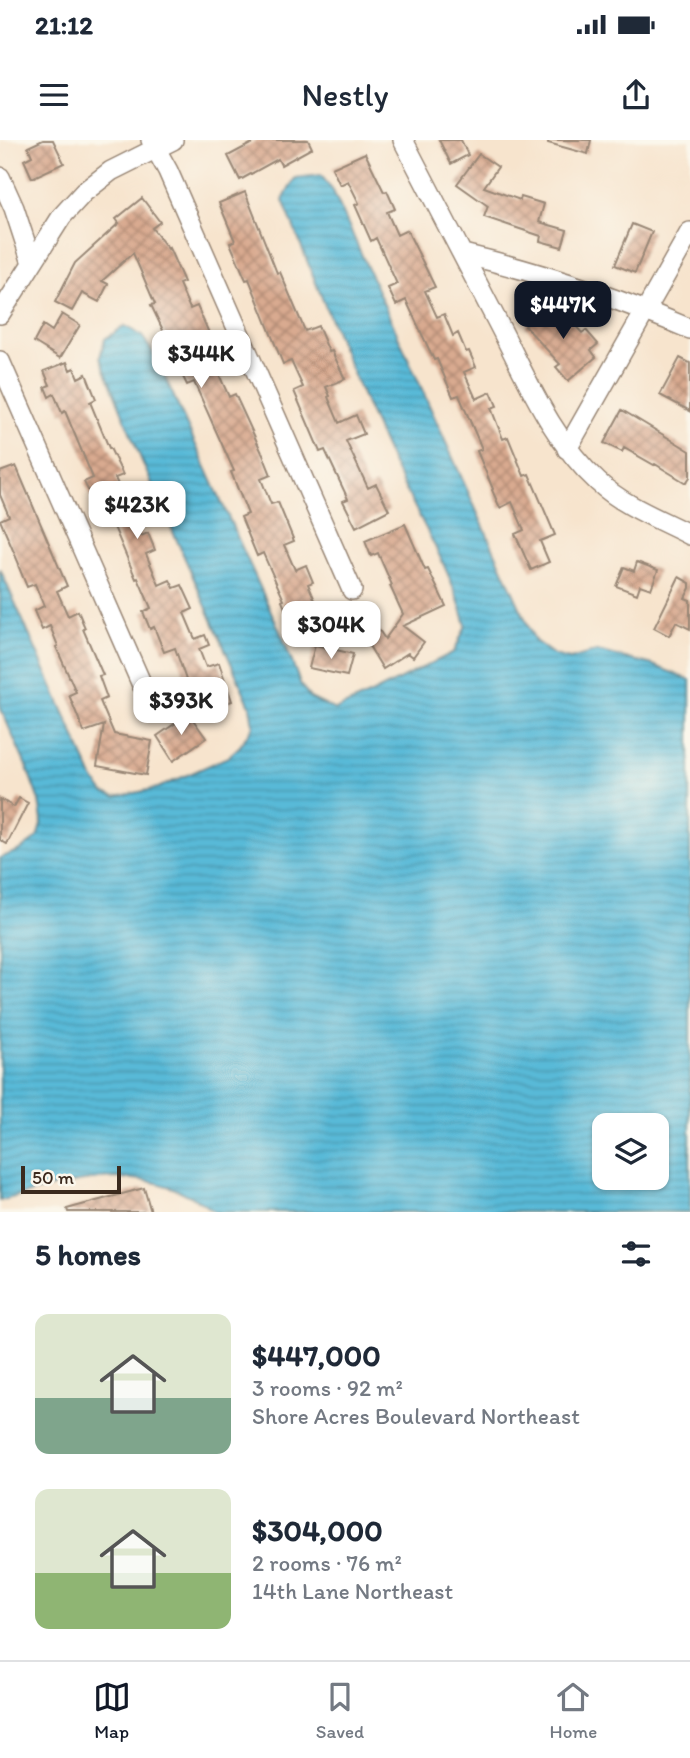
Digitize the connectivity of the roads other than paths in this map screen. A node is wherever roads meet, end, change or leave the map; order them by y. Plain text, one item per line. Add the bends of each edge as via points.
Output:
1 (403, 140) edge
2 (159, 143) edge
3 (0, 177) edge
4 (14, 208) junction
5 (62, 216) junction
6 (690, 232) edge
7 (463, 254) junction
8 (32, 263) junction
9 (646, 310) junction
10 (0, 314) edge
11 (690, 328) edge
12 (0, 361) edge
13 (568, 449) junction
14 (690, 535) edge
15 (352, 590) dead end
16 (142, 685) dead end

1 - 7 street
2 - 5 street via 96,182
2 - 15 street via 167,171
3 - 4 street
4 - 5 street via 36,225
4 - 8 street
5 - 8 street
6 - 9 street
7 - 9 street
7 - 13 street via 530,386
8 - 10 street
9 - 11 street
9 - 13 street
12 - 16 street
13 - 14 street via 617,497

